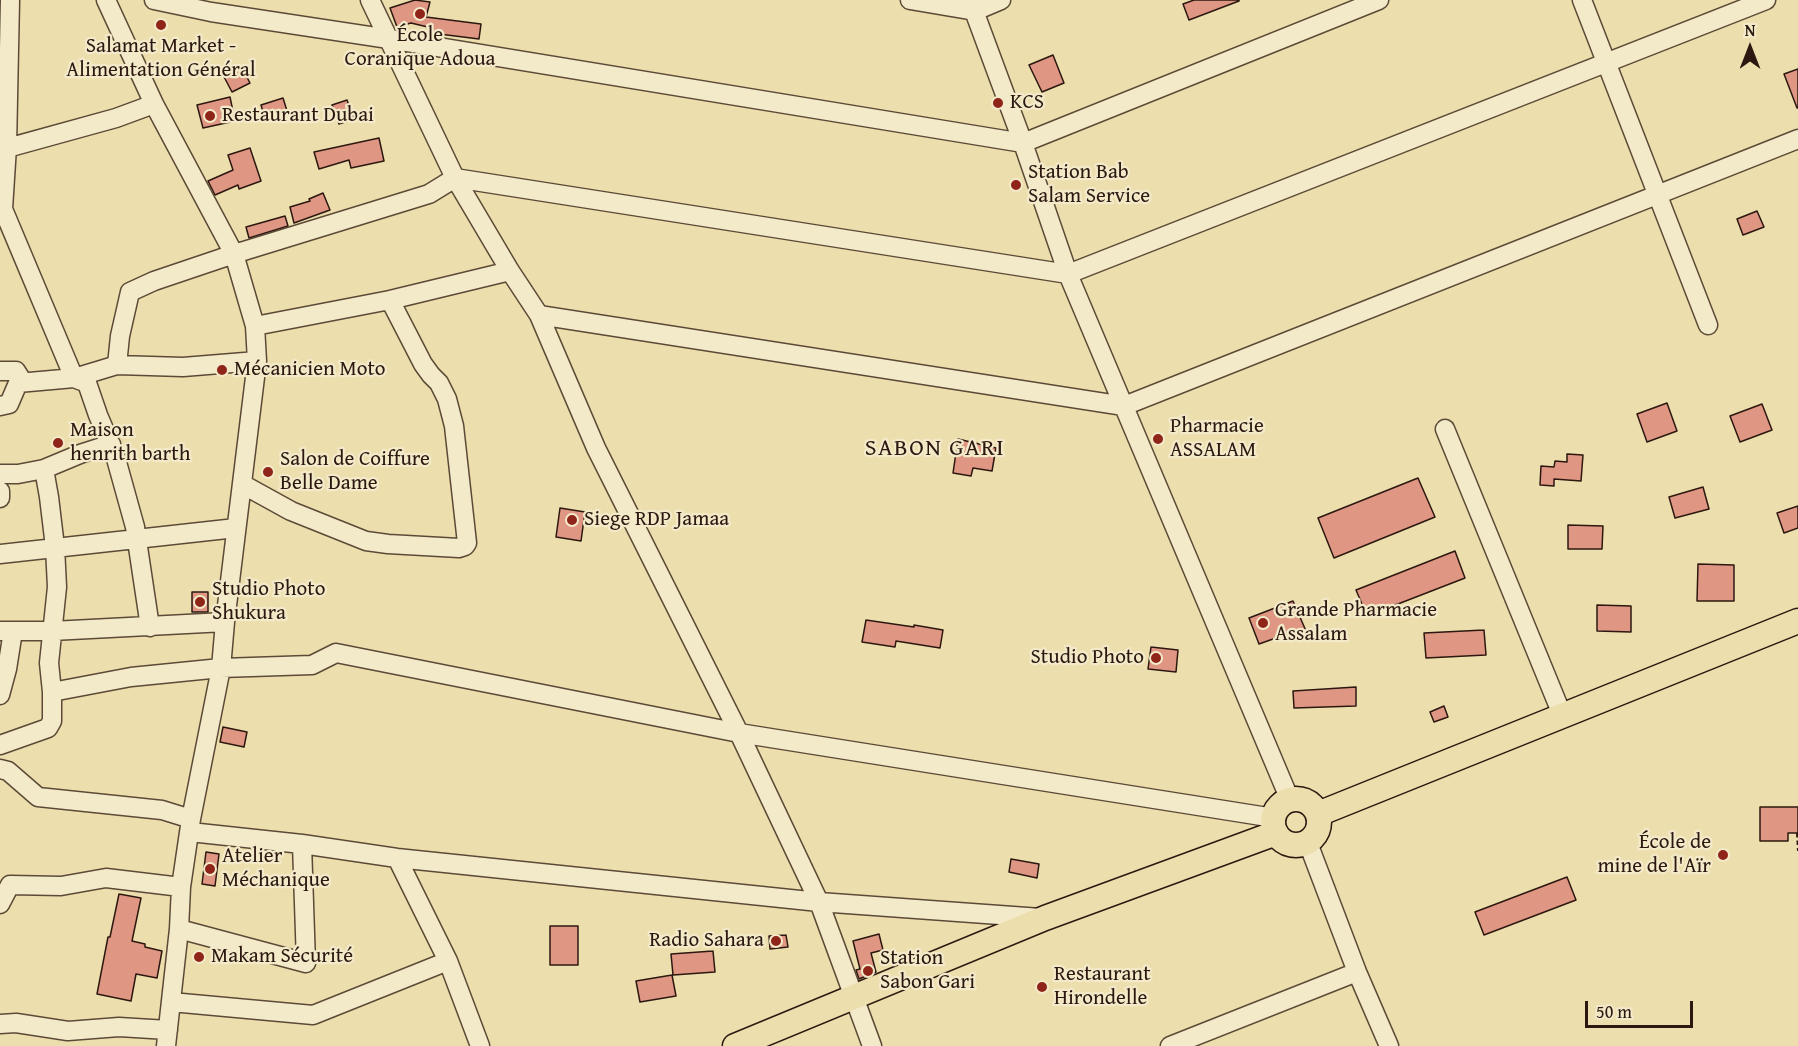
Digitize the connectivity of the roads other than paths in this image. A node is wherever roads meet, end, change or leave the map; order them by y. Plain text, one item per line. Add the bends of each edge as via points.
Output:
1 (10, 0) edge
2 (106, 0) edge
3 (154, 0) edge
4 (370, 0) edge
5 (910, 0) edge
6 (1001, 0) edge
7 (1379, 0) edge
8 (1582, 0) edge
9 (1766, 0) edge
10 (972, 5) edge
11 (208, 6) edge
12 (389, 39) junction
13 (1606, 63) junction
14 (154, 104) junction
15 (1798, 139) edge
16 (1023, 143) junction
17 (3, 148) edge
18 (455, 178) junction
19 (1658, 195) junction
20 (2, 210) edge
21 (234, 254) junction
22 (510, 271) junction
23 (1068, 274) junction
24 (390, 300) junction
25 (538, 315) junction
26 (1708, 325) dead end
27 (255, 327) junction
28 (257, 361) junction
29 (117, 365) junction
30 (0, 372) edge
31 (74, 378) junction
32 (23, 382) junction
33 (0, 406) edge
34 (1124, 406) junction
35 (1445, 429) dead end
36 (111, 444) junction
37 (44, 469) junction
38 (0, 474) edge
39 (242, 484) junction
40 (0, 491) edge
41 (0, 498) edge
42 (236, 528) junction
43 (137, 538) junction
44 (55, 547) junction
45 (0, 554) edge
46 (1798, 621) edge
47 (225, 622) junction
48 (150, 627) junction
49 (6, 631) edge
50 (52, 631) junction
51 (221, 668) junction
52 (51, 692) junction
53 (0, 695) edge
54 (1563, 717) junction
55 (740, 733) junction
56 (0, 745) edge
57 (0, 768) edge
58 (1318, 814) junction
59 (1280, 817) junction
60 (190, 825) junction
61 (1308, 843) junction
62 (302, 844) junction
63 (397, 858) junction
64 (5, 882) edge
65 (181, 887) junction
66 (819, 902) junction
67 (0, 904) edge
68 (1046, 918) junction
69 (179, 929) junction
70 (448, 962) junction
71 (1357, 972) junction
72 (854, 997) junction
73 (171, 1002) junction
74 (0, 1024) edge
75 (167, 1038) edge
76 (480, 1046) edge
77 (735, 1046) edge
78 (872, 1046) edge
79 (1170, 1046) edge
80 (1389, 1046) edge

1 - 17 street
2 - 14 street
3 - 11 street
4 - 12 street
5 - 10 street
6 - 10 street
7 - 16 street
8 - 13 street
9 - 13 street
10 - 16 street
11 - 12 street
12 - 16 street
12 - 18 street
13 - 19 street
13 - 23 street
14 - 17 street
14 - 21 street
15 - 19 street
16 - 23 street
17 - 20 street
18 - 21 street via 429,194
18 - 22 street
18 - 23 street
19 - 26 street
19 - 34 street
20 - 31 street
21 - 27 street
21 - 29 street via 130,292
22 - 24 street
22 - 25 street
23 - 34 street
24 - 27 street
24 - 39 street via 423,364 447,399 454,426 465,546 366,541 291,511
25 - 34 street
25 - 55 street via 596,448
27 - 28 street
28 - 29 street via 183,367
28 - 39 street
29 - 31 street
30 - 32 street via 16,371
31 - 32 street
31 - 36 street via 87,383
32 - 33 street via 18,383 9,404
34 - 59 street via 1178,537
35 - 54 street
36 - 37 street
36 - 43 street
37 - 38 street
37 - 44 street
39 - 42 street
40 - 41 street
42 - 43 street
42 - 47 street
43 - 44 street
43 - 48 street
44 - 45 street
44 - 50 street via 57,587
46 - 54 main road
47 - 48 street
47 - 51 street
48 - 50 street
49 - 50 street
49 - 53 street via 7,669
50 - 52 street
51 - 52 street via 131,676
51 - 55 street via 312,665 336,653
51 - 60 street
52 - 56 street via 52,721 48,728
54 - 58 main road
55 - 59 street
55 - 66 street
57 - 60 street via 38,797 162,810
58 - 59 main road via 1304,800
58 - 61 main road via 1319,827
59 - 61 main road via 1286,843
59 - 68 main road
60 - 62 street
60 - 65 street
61 - 71 street
62 - 63 street
62 - 69 street via 306,963
63 - 66 street
63 - 70 street
64 - 65 street via 61,886 105,878
64 - 67 street
65 - 69 street
66 - 68 street
66 - 72 street
68 - 72 main road
69 - 73 street
70 - 73 street via 313,1015
70 - 76 street
71 - 79 street
71 - 80 street
72 - 77 main road
72 - 78 street
73 - 75 street
74 - 75 street via 68,1031 118,1027

